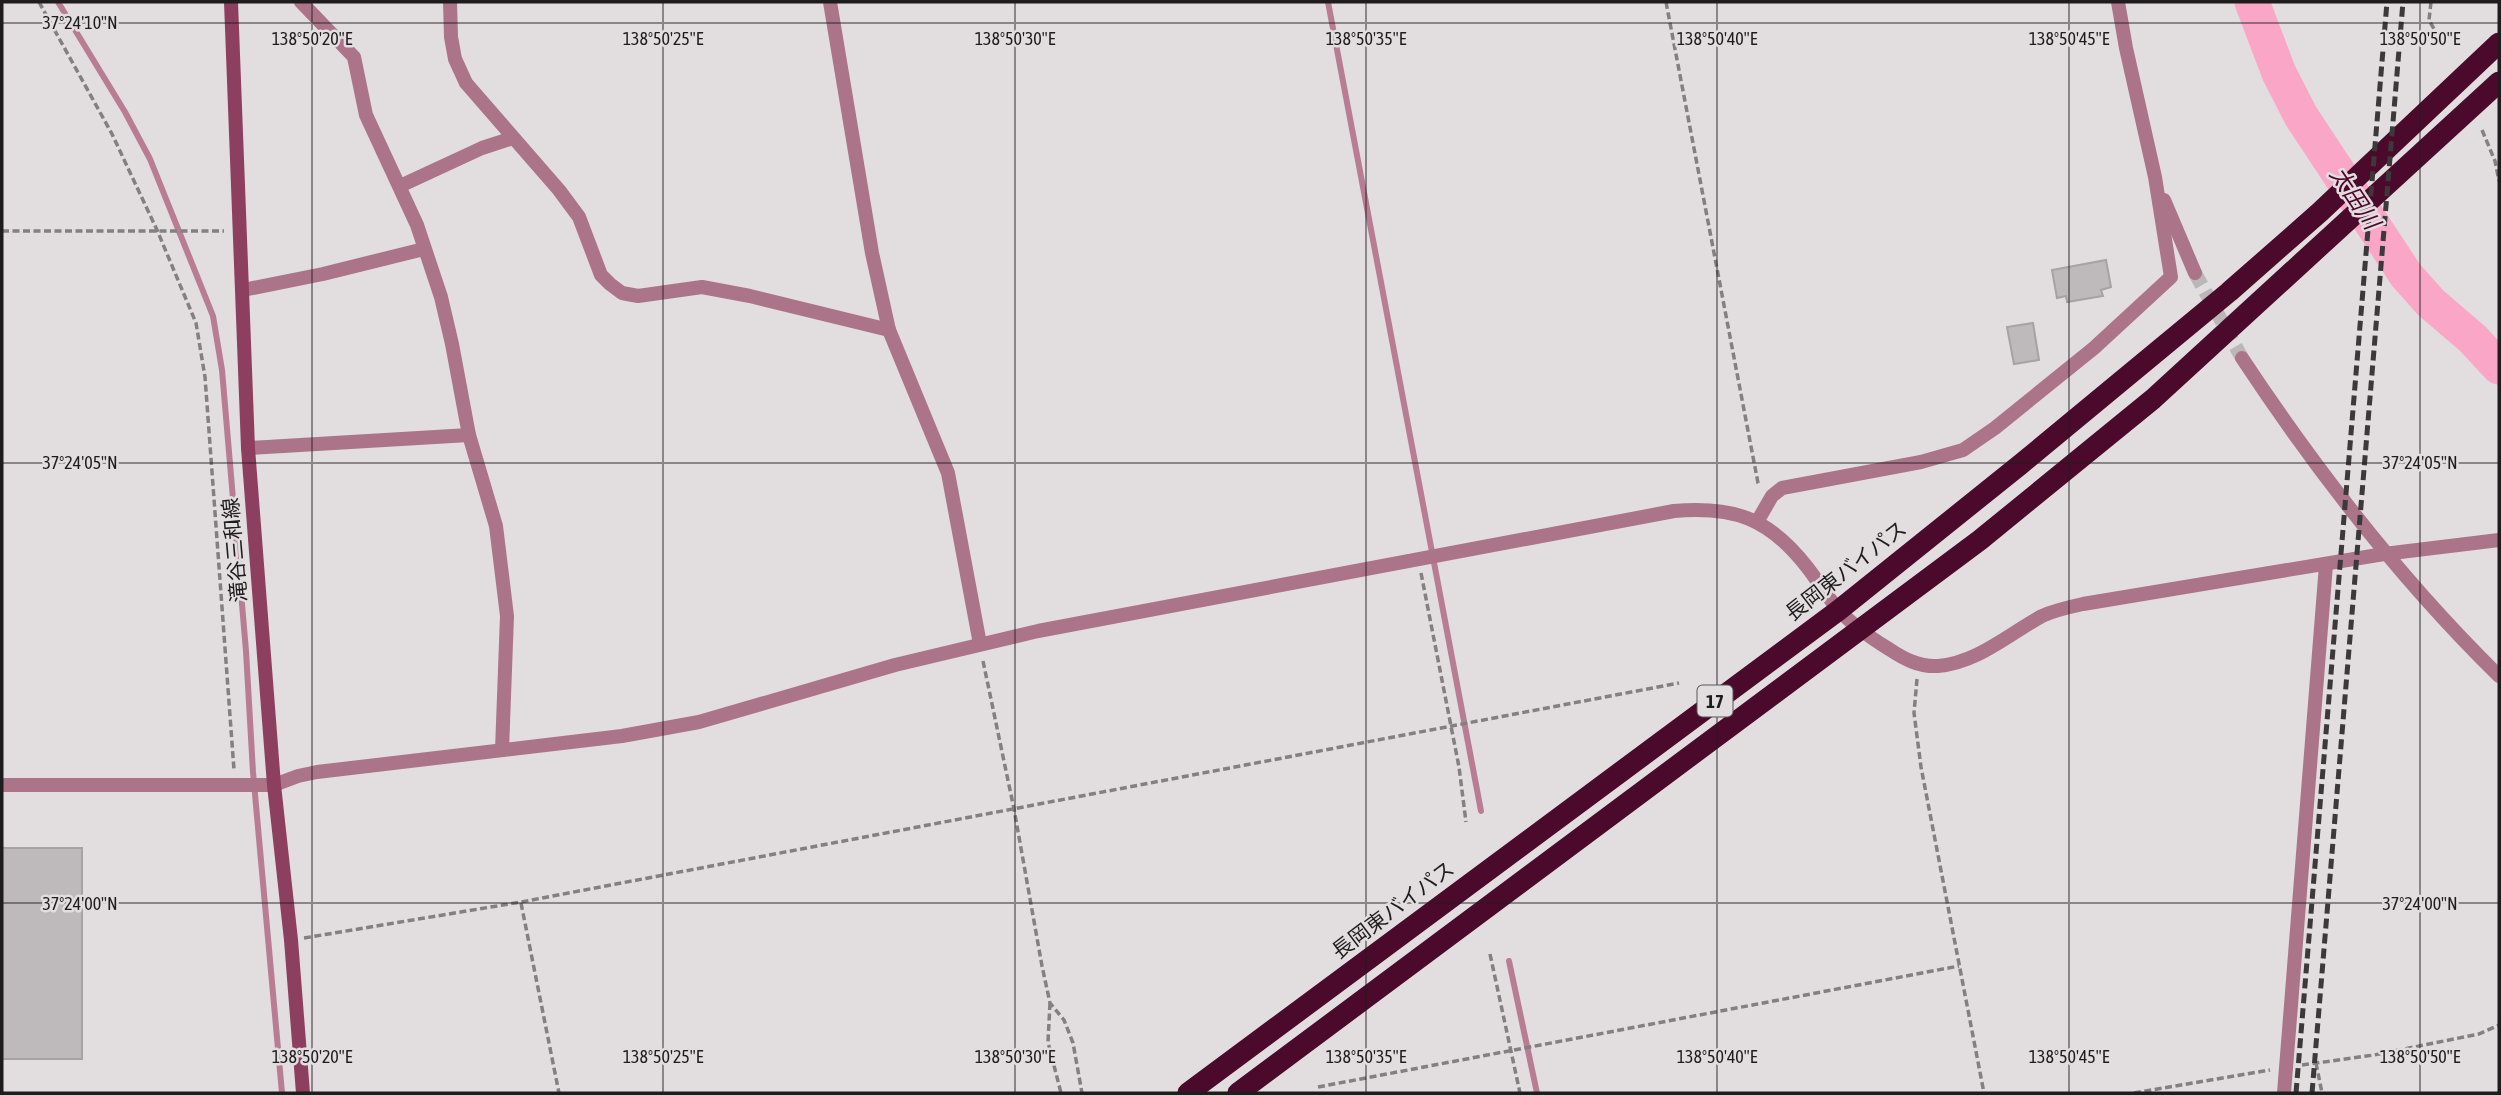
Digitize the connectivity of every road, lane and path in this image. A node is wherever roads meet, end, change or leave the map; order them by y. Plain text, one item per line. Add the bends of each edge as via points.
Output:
1 (39, 2) edge
2 (231, 2) edge
3 (301, 2) edge
4 (450, 2) edge
5 (830, 2) edge
6 (1666, 2) edge
7 (2118, 2) edge
8 (2431, 2) edge
9 (2442, 43) dead end
10 (2499, 43) edge
11 (2499, 82) edge
12 (2482, 130) dead end
13 (513, 138) junction
14 (2155, 177) junction
15 (2499, 181) edge
16 (400, 186) junction
17 (157, 230) junction
18 (2, 231) edge
19 (240, 232) junction
20 (424, 249) junction
21 (2195, 273) tunnel mouth
22 (243, 290) junction
23 (889, 330) junction
24 (2242, 358) tunnel mouth
25 (469, 435) junction
26 (248, 448) junction
27 (1772, 496) junction
28 (1757, 522) junction
29 (2499, 540) edge
30 (2384, 554) junction
31 (1419, 560) junction
32 (2326, 565) junction
33 (1839, 610) junction
34 (1860, 630) junction
35 (980, 644) junction
36 (1917, 662) junction
37 (2499, 676) edge
38 (1679, 683) dead end
39 (1451, 726) junction
40 (502, 750) junction
41 (2, 785) edge
42 (235, 785) junction
43 (274, 785) junction
44 (1014, 809) junction
45 (1466, 822) dead end
46 (521, 902) junction
47 (291, 940) junction
48 (1490, 954) dead end
49 (1959, 966) junction
50 (1051, 1003) junction
51 (2499, 1025) edge
52 (1511, 1051) junction
53 (2287, 1068) junction
54 (1318, 1087) dead end
55 (303, 1093) edge
56 (559, 1093) edge
57 (1061, 1093) edge
58 (1082, 1093) edge
59 (1188, 1093) edge
60 (1238, 1093) edge
61 (1520, 1093) edge
62 (1984, 1093) edge
63 (2134, 1093) edge
64 (2284, 1093) edge
65 (2322, 1093) edge

1 - 17 path via 113,134
2 - 19 main road, 滝谷三和線
3 - 16 street via 354,57 366,116
4 - 13 street via 455,59 466,83
5 - 23 street
6 - 27 path via 1758,483
7 - 14 street
8 - 9 path via 2429,20
10 - 33 highway, 長岡東バイパス / 17 via 2229,292
11 - 34 highway, 17 via 2153,399 1980,540
12 - 15 path
13 - 16 street
13 - 23 street via 579,217 601,275 622,293 638,296 702,287
14 - 21 street
14 - 27 street via 2171,277 2094,348 1963,450 1782,488
16 - 20 street
17 - 18 path
17 - 19 path
17 - 42 path via 196,323 205,377
19 - 22 main road, 滝谷三和線
20 - 22 street
20 - 25 street via 444,309
22 - 26 main road, 滝谷三和線
23 - 35 street via 948,473
24 - 30 street via 2310,458
25 - 26 street
25 - 40 street via 496,526 507,616
26 - 43 main road, 滝谷三和線
27 - 28 street
28 - 31 street via 1730,511 1674,511
28 - 33 street via 1797,555
29 - 30 street
30 - 32 street
30 - 37 street
31 - 35 street
31 - 39 path
32 - 36 street via 2083,604 2044,615 1966,659 1937,666
32 - 53 street
33 - 34 street
33 - 59 highway, 長岡東バイパス / 17
34 - 36 street via 1908,662
34 - 60 highway, 17
35 - 40 street via 699,722
35 - 44 path
36 - 49 path via 1914,713
38 - 39 path
39 - 44 path
39 - 45 path
40 - 43 street via 317,772
41 - 42 street
42 - 43 street
43 - 47 main road, 滝谷三和線
44 - 46 path
44 - 50 path
46 - 47 path
46 - 56 path
47 - 55 main road, 滝谷三和線
48 - 52 path
49 - 52 path
49 - 62 path
50 - 57 path via 1048,1042
50 - 58 path via 1073,1043
51 - 65 path via 2479,1034 2316,1063
52 - 54 path
52 - 61 path
53 - 63 path
53 - 64 street

